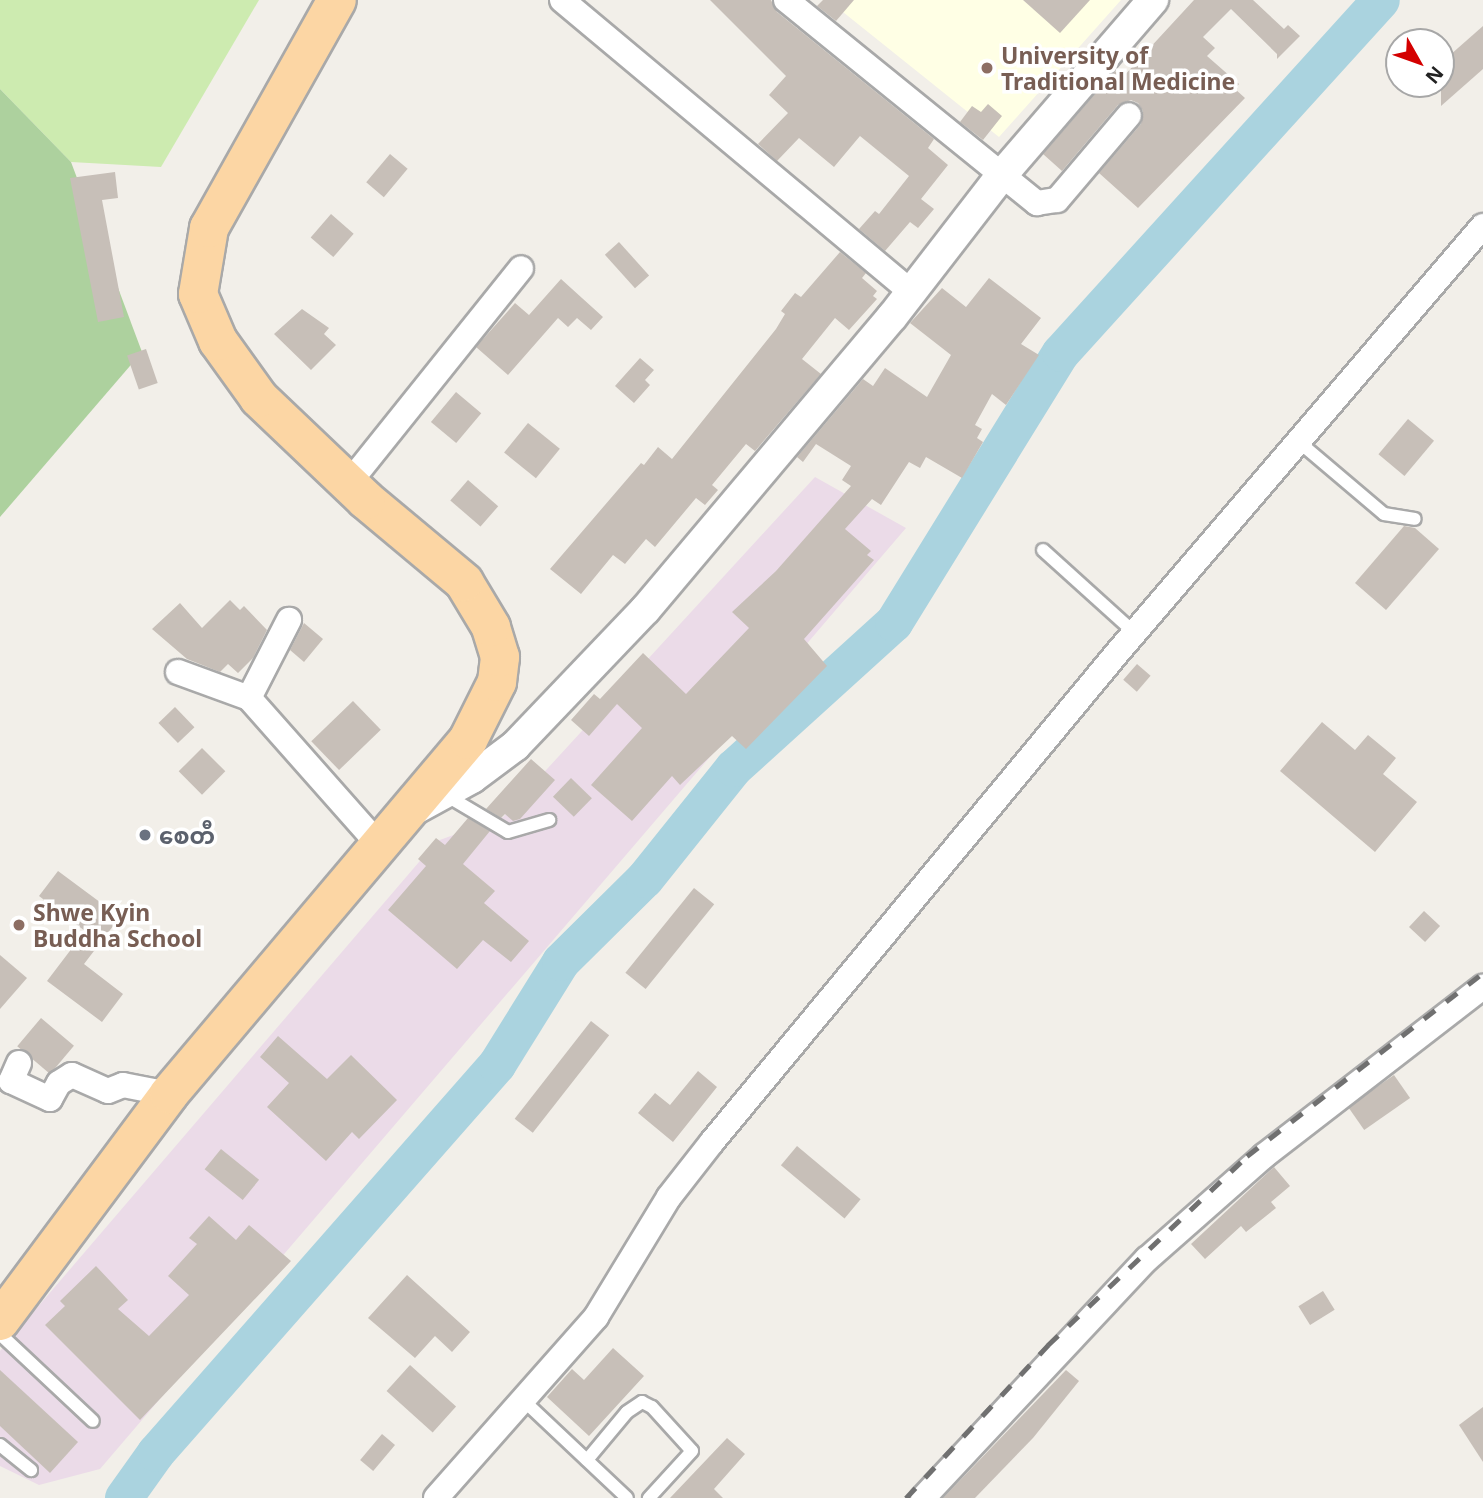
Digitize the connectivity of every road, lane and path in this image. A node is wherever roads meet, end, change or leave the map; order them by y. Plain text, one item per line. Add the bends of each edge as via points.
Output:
1 (337, 0) edge
2 (562, 0) edge
3 (786, 0) edge
4 (1153, 0) edge
5 (1129, 115) dead end
6 (1001, 176) junction
7 (1483, 226) edge
8 (520, 268) dead end
9 (911, 292) junction
10 (1299, 442) junction
11 (349, 483) junction
12 (1415, 519) dead end
13 (1043, 550) dead end
14 (289, 620) dead end
15 (1135, 632) junction
16 (178, 672) dead end
17 (249, 698) junction
18 (444, 793) junction
19 (410, 812) junction
20 (549, 820) dead end
21 (380, 846) junction
22 (1483, 987) edge
23 (0, 1076) edge
24 (169, 1094) junction
25 (0, 1321) edge
26 (0, 1334) edge
27 (522, 1399) junction
28 (93, 1422) dead end
29 (0, 1445) edge
30 (587, 1460) junction
31 (31, 1470) dead end
32 (436, 1498) edge
33 (627, 1498) edge
34 (649, 1498) edge
35 (923, 1498) edge

1 - 11 main road via 209,228 198,294 218,341 259,398
2 - 9 street
3 - 6 street
4 - 6 street
5 - 6 street via 1051,204 1037,203
6 - 9 street
7 - 10 street
8 - 11 street
9 - 18 street via 645,610 553,711 515,746
10 - 12 lane via 1384,514
10 - 15 street
11 - 19 main road via 464,582 491,628 500,656 497,681 468,740
13 - 15 lane
14 - 17 street
15 - 27 street via 712,1142 669,1197 596,1317
16 - 17 street
17 - 21 street
18 - 19 street
18 - 20 lane via 508,832
19 - 21 main road
21 - 24 main road
22 - 35 street via 1264,1156 1147,1259
23 - 24 street via 19,1063 11,1082 50,1099 59,1083 72,1075 108,1091 122,1085
24 - 25 main road
26 - 28 lane
27 - 30 lane
27 - 32 street
29 - 31 lane
30 - 33 lane
30 - 34 lane via 627,1412 642,1402 652,1406 692,1451

